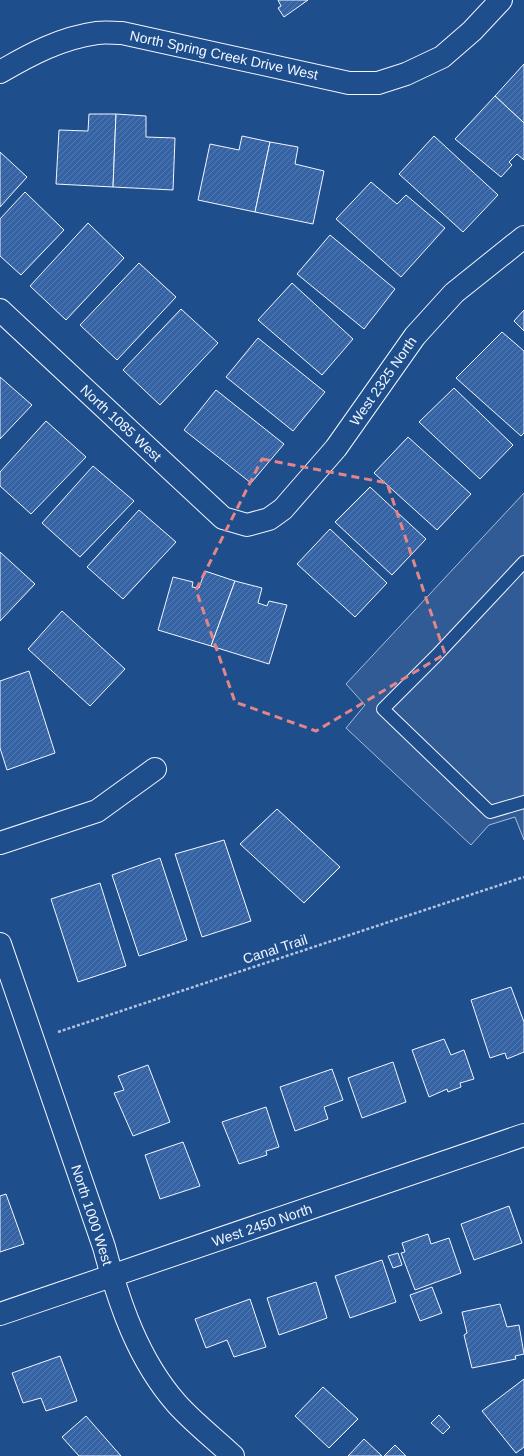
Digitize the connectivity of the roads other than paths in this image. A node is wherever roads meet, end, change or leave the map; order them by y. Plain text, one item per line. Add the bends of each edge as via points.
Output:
1 (501, 0) edge
2 (0, 72) edge
3 (524, 237) edge
4 (0, 310) edge
5 (247, 525) joint
6 (524, 562) edge
7 (155, 769) dead end
8 (524, 802) edge
9 (0, 843) edge
10 (0, 944) edge
11 (524, 1135) edge
12 (112, 1277) junction
13 (0, 1314) edge
14 (234, 1456) edge

1 - 2 street, North Spring Creek Drive West via 472,32 442,57 406,74 378,83 349,83 122,33 98,33 68,39 36,51
3 - 5 street, West 2325 North via 454,293 415,336 336,448 283,509 269,519
4 - 5 street, North 1085 West via 223,518
6 - 8 lane via 383,709 490,812
7 - 9 street via 96,811
10 - 12 street, North 1000 West
11 - 12 street, West 2450 North
12 - 13 street, West 2450 North
12 - 14 street, North 1000 West via 140,1351 159,1382 178,1405

